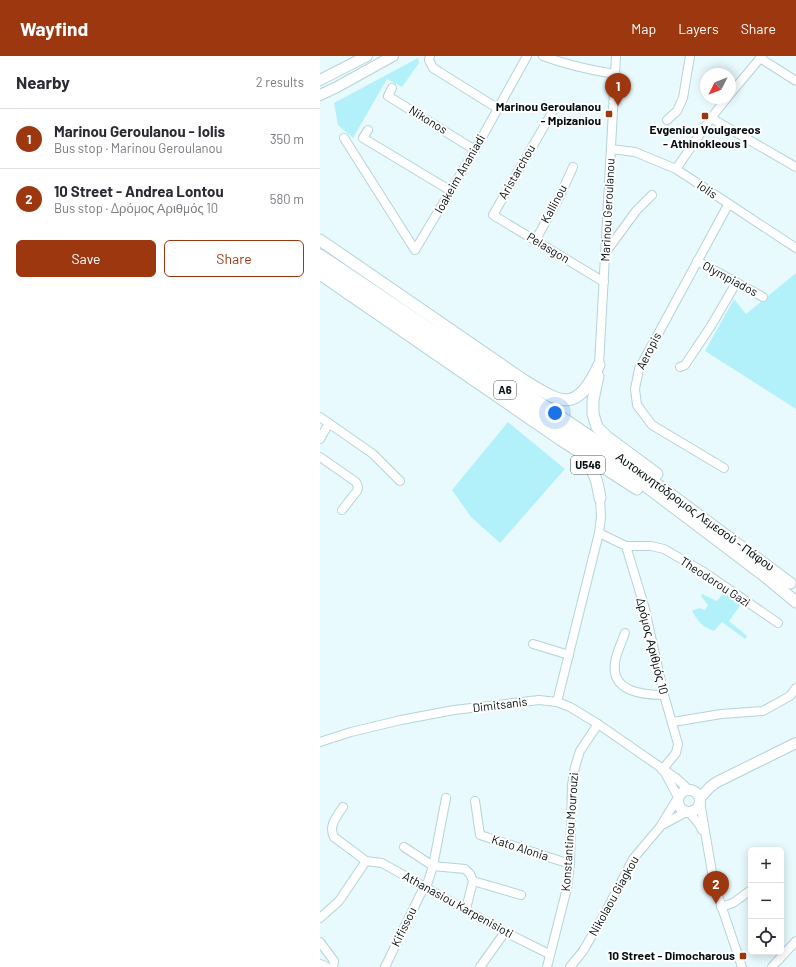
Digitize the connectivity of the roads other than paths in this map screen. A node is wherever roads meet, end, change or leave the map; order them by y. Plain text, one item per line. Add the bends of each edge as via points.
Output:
1 (367, 56) edge
2 (393, 56) edge
3 (430, 56) edge
4 (527, 56) edge
5 (543, 56) edge
6 (616, 56) edge
7 (690, 56) edge
8 (761, 57) edge
9 (615, 74) junction
10 (320, 80) edge
11 (796, 81) edge
12 (736, 87) edge
13 (392, 88) dead end
14 (320, 94) edge
15 (722, 104) edge
16 (497, 108) junction
17 (554, 109) dead end
18 (711, 118) junction
19 (667, 120) dead end
20 (368, 130) dead end
21 (344, 138) dead end
22 (611, 149) junction
23 (475, 150) junction
24 (573, 167) dead end
25 (796, 167) edge
26 (676, 169) junction
27 (451, 191) junction
28 (652, 195) dead end
29 (728, 205) junction
30 (493, 215) joint
31 (320, 240) edge
32 (535, 241) junction
33 (796, 248) edge
34 (605, 253) junction
35 (320, 255) edge
36 (697, 261) junction
37 (320, 264) edge
38 (320, 274) edge
39 (604, 282) junction
40 (736, 283) junction
41 (763, 297) dead end
42 (599, 365) junction
43 (680, 367) dead end
44 (522, 379) junction
45 (320, 417) edge
46 (329, 423) junction
47 (320, 439) edge
48 (561, 440) junction
49 (619, 456) junction
50 (320, 457) edge
51 (724, 468) dead end
52 (400, 481) dead end
53 (600, 498) joint
54 (342, 510) dead end
55 (690, 519) junction
56 (599, 533) junction
57 (626, 546) junction
58 (793, 585) edge
59 (796, 602) edge
60 (778, 623) dead end
61 (625, 633) dead end
62 (533, 644) dead end
63 (569, 655) junction
64 (796, 688) edge
65 (664, 695) junction
66 (557, 702) junction
67 (672, 722) junction
68 (598, 724) junction
69 (320, 742) edge
70 (796, 743) edge
71 (663, 770) junction
72 (717, 782) junction
73 (689, 789) junction
74 (446, 798) dead end
75 (678, 798) junction
76 (475, 800) dead end
77 (700, 800) junction
78 (343, 807) dead end
79 (688, 812) junction
80 (660, 827) junction
81 (704, 834) junction
82 (404, 847) dead end
83 (366, 861) junction
84 (570, 864) junction
85 (433, 866) junction
86 (473, 881) junction
87 (425, 888) junction
88 (748, 892) edge
89 (521, 895) dead end
90 (721, 907) junction
91 (466, 910) junction
92 (320, 918) edge
93 (505, 932) junction
94 (796, 940) edge
95 (320, 942) edge
96 (549, 954) junction
97 (320, 965) edge
98 (548, 966) edge
99 (325, 967) edge
100 (333, 967) edge
101 (385, 967) edge
102 (480, 967) edge
103 (570, 967) edge
104 (742, 967) edge
105 (773, 967) edge

1 - 10 main road
2 - 14 main road
3 - 16 street via 433,68
4 - 16 street, Ioakeim Ananiadi
5 - 9 street via 584,69
6 - 9 street, Marinou Geroulanou
7 - 19 street via 684,98 677,111
8 - 11 street
8 - 12 street
9 - 22 street, Marinou Geroulanou
13 - 23 street, Nikonos via 388,96
15 - 18 street
16 - 23 street, Ioakeim Ananiadi
17 - 30 street, Aristarchou
18 - 25 street
18 - 26 street
20 - 27 street via 363,138
21 - 27 street, Ioakeim Ananiadi via 415,250
22 - 26 street, Iolis via 635,152
22 - 34 street, Marinou Geroulanou
23 - 27 street, Ioakeim Ananiadi
24 - 32 street, Kallinou
26 - 29 street, Iolis
28 - 34 street via 636,211
29 - 33 street, Iolis
29 - 36 street, Aeropis
30 - 32 street, Pelasgon
31 - 44 highway
32 - 39 street, Pelasgon
34 - 39 street, Marinou Geroulanou
35 - 49 highway, Αυτοκινητόδρομος Λεμεσού - Πάφου / A6
36 - 40 street, Olympiados
36 - 51 street, Aeropis via 639,369 635,389 636,405 652,425
37 - 55 highway, Αυτοκινητόδρομος Λεμεσού - Πάφου / A6 via 637,480
38 - 48 highway
39 - 42 street, Marinou Geroulanou
40 - 41 street, Olympiados
40 - 43 street via 690,359 685,366
42 - 44 highway via 592,382 584,392 573,399 563,400 550,396
42 - 58 highway via 593,400 593,414 597,427 747,543
44 - 49 highway
45 - 46 street
46 - 47 street
46 - 52 street via 373,454
48 - 53 highway, U546 via 589,466 598,484
48 - 55 highway via 641,492
49 - 58 highway, Αυτοκινητόδρομος Λεμεσού - Πάφου / A6
50 - 54 street via 356,482 357,491
53 - 56 street, U546
55 - 59 highway, Αυτοκινητόδρομος Λεμεσού - Πάφου / A6
56 - 57 street
56 - 63 street, U546
57 - 60 street, Theodorou Gazi via 664,549 704,572
57 - 65 street, Δρόμος Αριθμός 10 via 645,609
61 - 65 street via 615,662 620,684 626,689 644,694
62 - 63 street
63 - 66 street, U546
64 - 67 street via 790,696 763,710
65 - 67 street, Δρόμος Αριθμός 10
66 - 68 street, Dimitsanis
66 - 69 street, Dimitsanis via 539,700 454,710 401,720
67 - 71 street, Δρόμος Αριθμός 10 via 678,744 676,753
68 - 71 street, Dimitsanis
68 - 84 street, Konstantinou Mourouzi via 580,751 575,767 572,784
70 - 72 main road
71 - 73 street, Dimitsanis
71 - 75 street, Dimitsanis
72 - 73 main road
72 - 77 main road via 710,786
73 - 75 main road via 681,792
73 - 77 main road via 698,794
74 - 85 street, Kifissou
75 - 79 main road via 680,808
75 - 80 street, Nikolaou Giagkou
76 - 84 street, Kato Alonia via 480,835
77 - 79 main road via 697,808
77 - 81 street
78 - 83 street, Athanasiou Karpenisioti via 331,831 334,837
79 - 80 street, Nikolaou Giagkou
79 - 81 street
80 - 103 street, Nikolaou Giagkou via 633,859 601,921
81 - 90 street
82 - 85 street
83 - 87 street, Athanasiou Karpenisioti via 382,863
83 - 92 street via 340,901
84 - 96 street, Konstantinou Mourouzi via 567,888
85 - 86 street via 465,869
85 - 87 street, Kifissou
86 - 89 street
86 - 91 street
87 - 91 street, Athanasiou Karpenisioti
87 - 101 street, Kifissou
88 - 90 street via 733,903
90 - 104 street
91 - 93 street, Athanasiou Karpenisioti
93 - 96 street, Athanasiou Karpenisioti
93 - 102 street
94 - 105 street
95 - 100 street via 334,961
96 - 98 street, Konstantinou Mourouzi
97 - 99 main road

